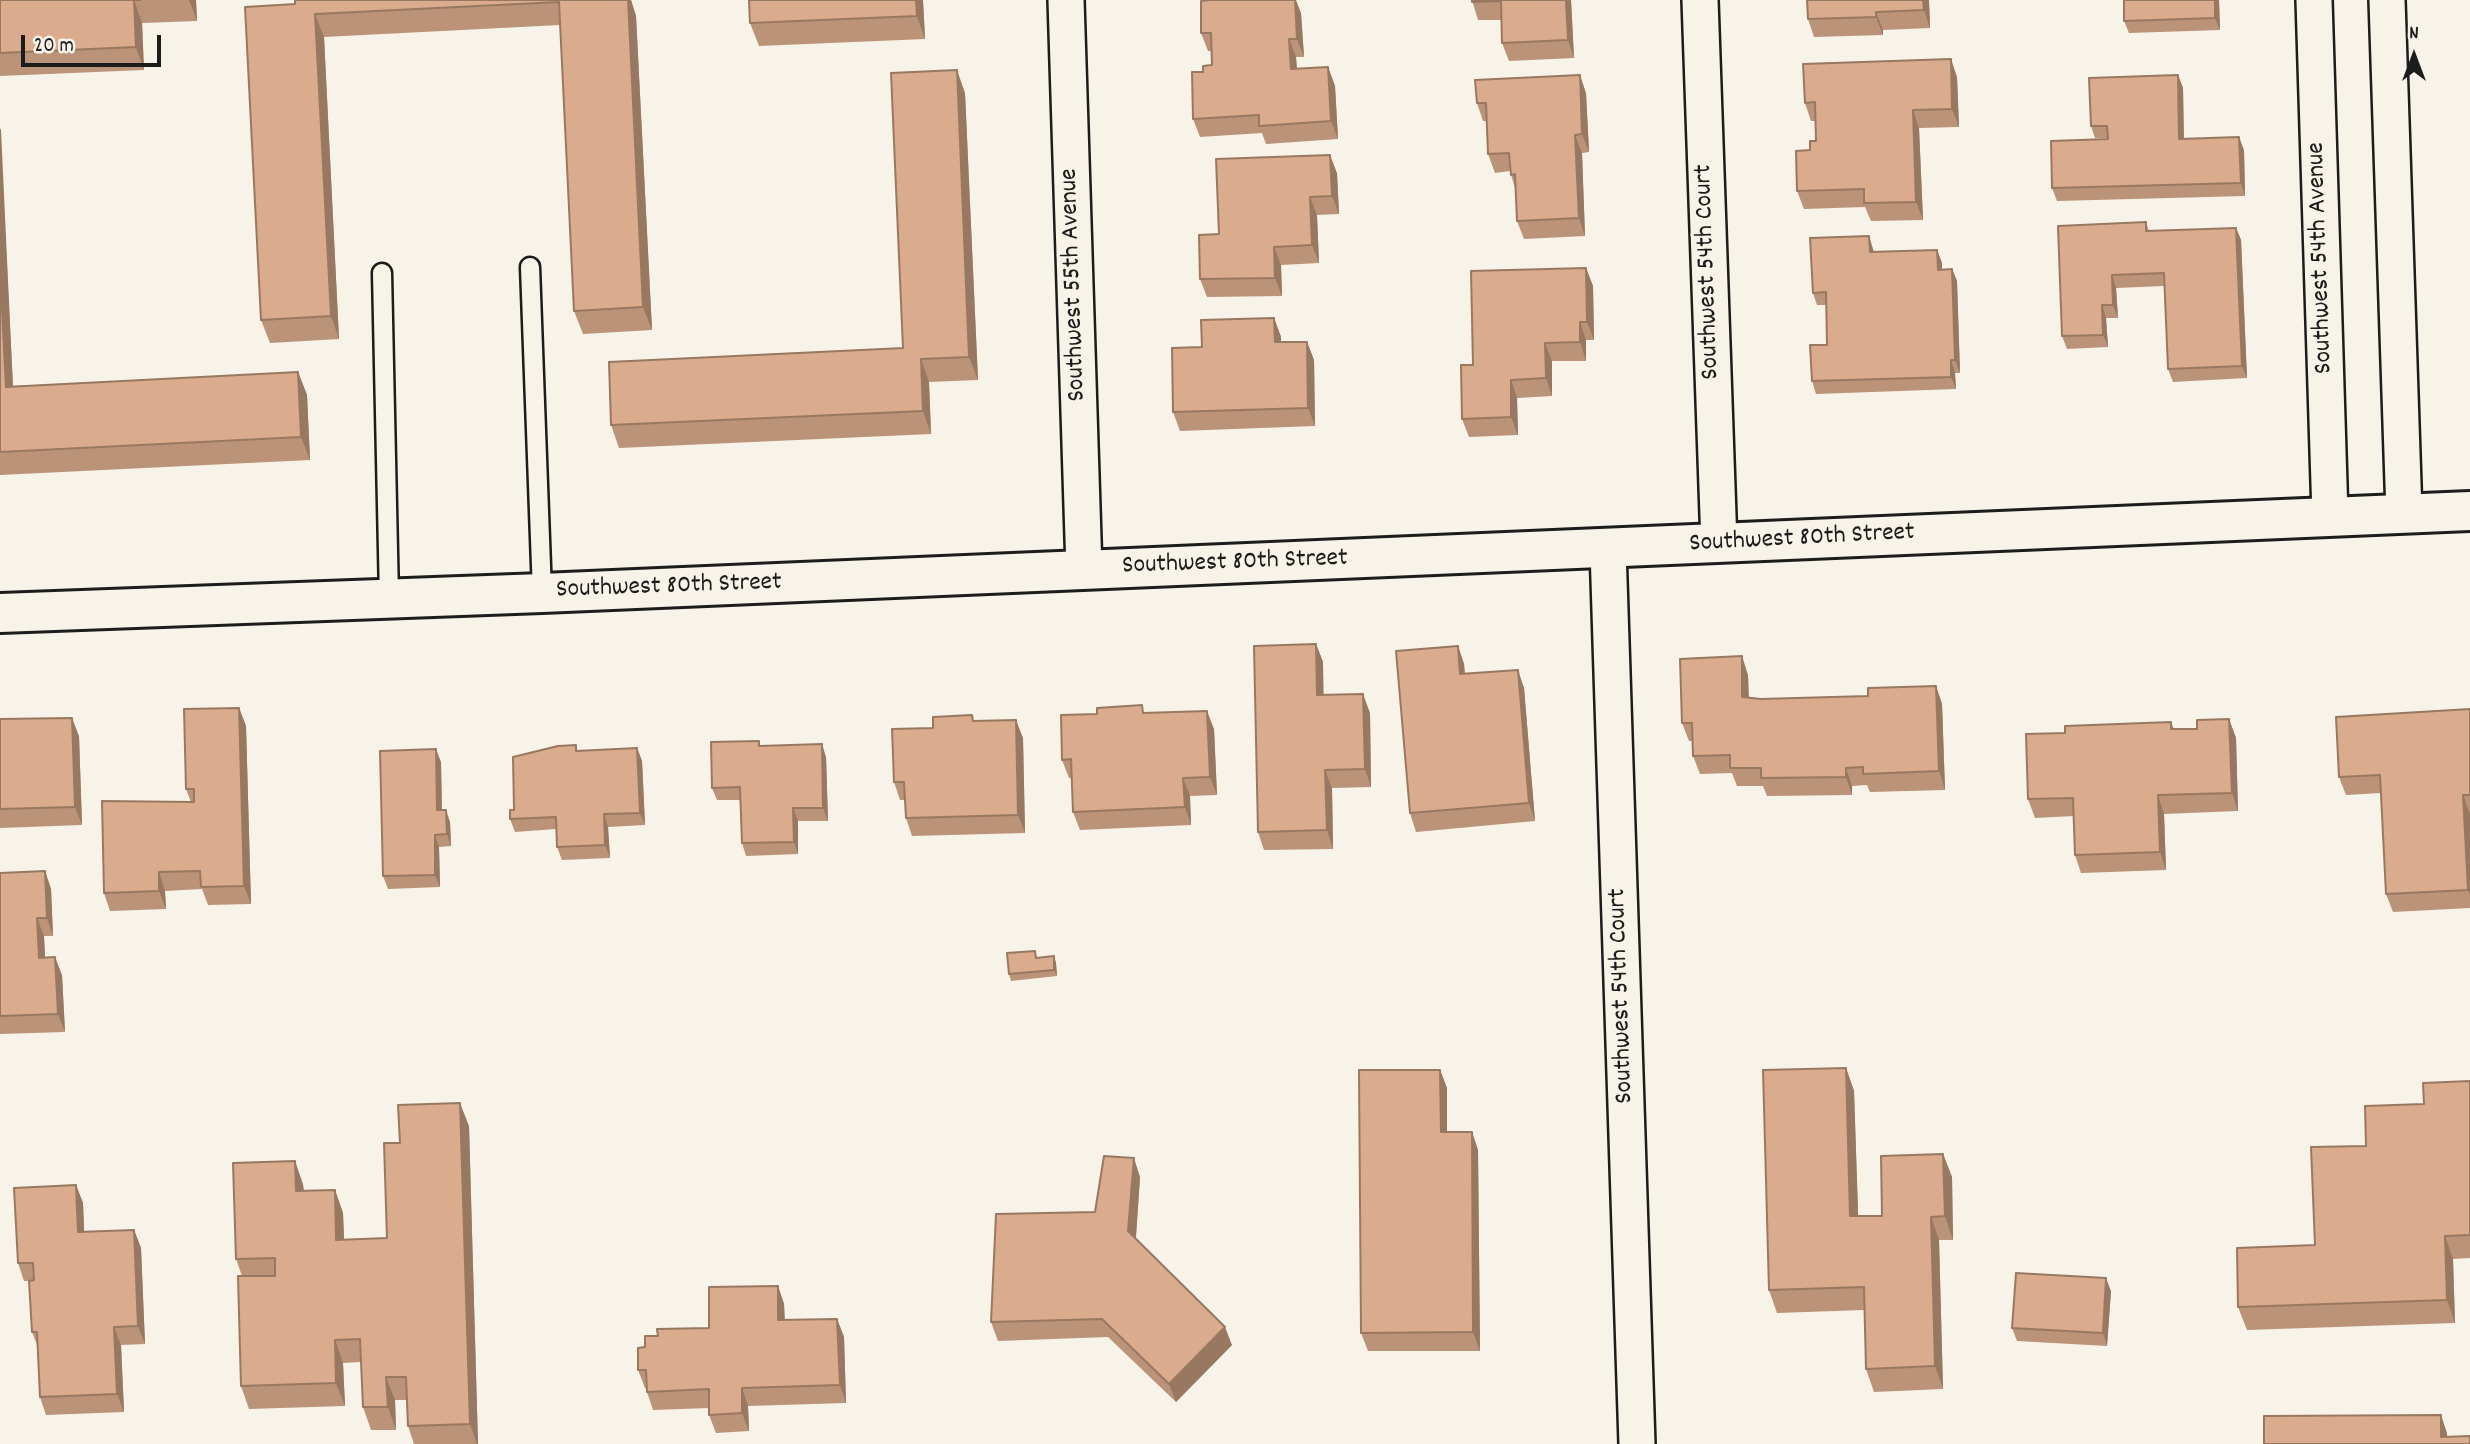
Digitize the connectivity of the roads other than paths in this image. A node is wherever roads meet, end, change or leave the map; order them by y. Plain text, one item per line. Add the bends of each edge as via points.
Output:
1 (1066, 0) edge
2 (1700, 0) edge
3 (2315, 0) edge
4 (2387, 0) edge
5 (530, 267) dead end
6 (382, 273) dead end
7 (2470, 511) edge
8 (2404, 514) junction
9 (2330, 516) junction
10 (1718, 544) junction
11 (1608, 549) junction
12 (1084, 570) junction
13 (542, 593) junction
14 (389, 598) junction
15 (0, 613) edge
16 (1637, 1444) edge

1 - 12 street, Southwest 55th Avenue
2 - 10 street, Southwest 54th Court
3 - 9 street, Southwest 54th Avenue
4 - 8 street
5 - 13 lane
6 - 14 lane
7 - 8 street, Southwest 80th Street
8 - 9 street, Southwest 80th Street
9 - 10 street, Southwest 80th Street
10 - 11 street, Southwest 80th Street
11 - 12 street, Southwest 80th Street
11 - 16 street, Southwest 54th Court
12 - 13 street, Southwest 80th Street
13 - 14 street, Southwest 80th Street
14 - 15 street, Southwest 80th Street

